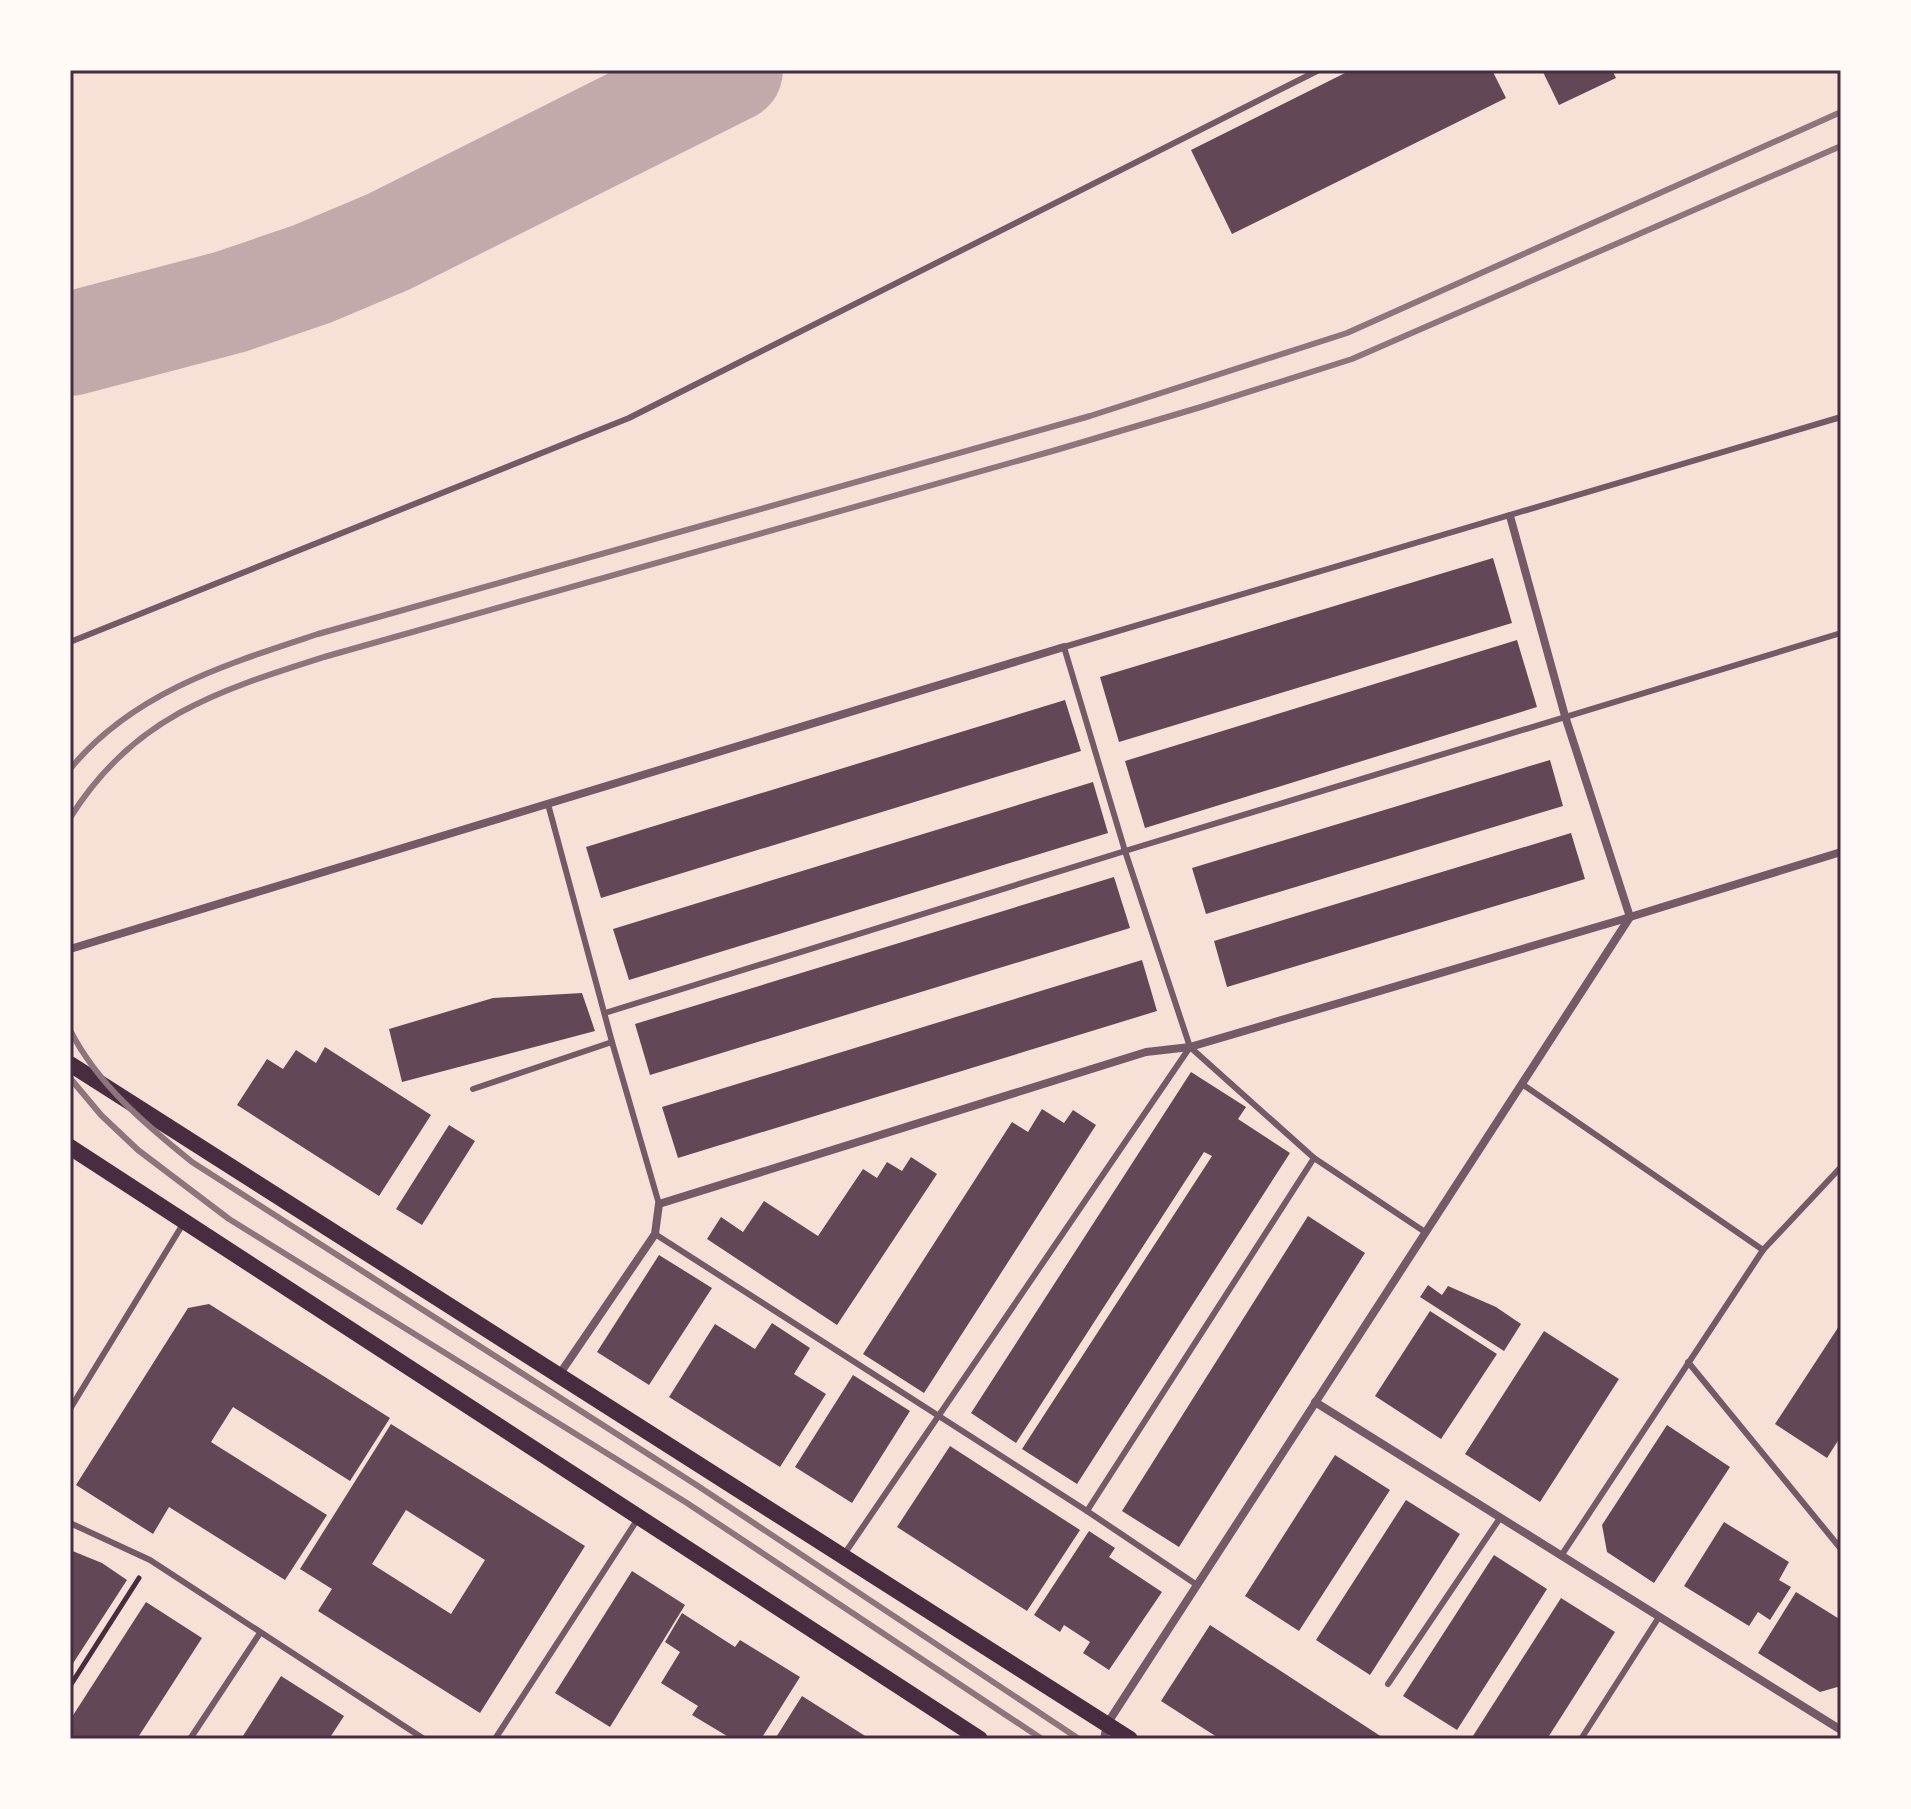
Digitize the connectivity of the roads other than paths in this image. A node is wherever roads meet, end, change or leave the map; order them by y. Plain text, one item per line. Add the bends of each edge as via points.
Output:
1 (1319, 70) edge
2 (1841, 417) edge
3 (1510, 516) junction
4 (1841, 633) edge
5 (70, 642) edge
6 (1064, 647) junction
7 (1565, 716) junction
8 (548, 804) junction
9 (1125, 851) junction
10 (1841, 852) edge
11 (1630, 917) junction
12 (70, 949) edge
13 (605, 1013) junction
14 (612, 1042) junction
15 (1190, 1047) junction
16 (70, 1064) edge
17 (1522, 1084) junction
18 (473, 1089) dead end
19 (70, 1147) edge
20 (1314, 1158) junction
21 (1841, 1167) edge
22 (659, 1204) junction
23 (185, 1221) junction
24 (1425, 1232) junction
25 (655, 1234) junction
26 (1763, 1250) junction
27 (1688, 1362) junction
28 (558, 1375) junction
29 (1315, 1402) junction
30 (70, 1409) edge
31 (939, 1417) junction
32 (1087, 1511) junction
33 (639, 1517) junction
34 (1500, 1518) junction
35 (70, 1523) edge
36 (1841, 1549) edge
37 (843, 1556) junction
38 (1561, 1556) junction
39 (1197, 1585) junction
40 (1659, 1617) junction
41 (260, 1633) junction
42 (1388, 1684) dead end
43 (1841, 1730) edge
44 (1105, 1732) edge
45 (190, 1739) edge
46 (424, 1739) edge
47 (495, 1739) edge
48 (980, 1739) edge
49 (1130, 1739) edge
50 (1581, 1739) edge

1 - 5 lane via 629,418
2 - 3 lane
3 - 6 lane
3 - 7 street
4 - 7 lane
6 - 8 street
6 - 9 lane
7 - 9 lane
7 - 11 street
8 - 12 street
8 - 13 lane
9 - 13 lane
9 - 15 lane
10 - 11 street
11 - 15 street
11 - 17 street
13 - 14 lane
14 - 18 lane
14 - 22 lane
15 - 20 lane
15 - 22 street via 1146,1052
15 - 31 lane
16 - 28 main road
17 - 24 street
17 - 26 lane
19 - 23 main road
20 - 24 lane
20 - 32 lane
21 - 26 lane
22 - 25 street
23 - 30 lane
23 - 33 main road
24 - 29 street
25 - 28 street
25 - 31 lane
26 - 27 lane
27 - 36 lane
27 - 38 lane
28 - 37 main road
29 - 34 street
29 - 39 street
31 - 32 lane
31 - 37 lane
32 - 39 lane
33 - 47 lane
33 - 48 main road
34 - 38 street
34 - 42 lane
35 - 41 lane via 150,1560
37 - 44 main road
38 - 40 street
39 - 44 street
40 - 43 street
40 - 50 lane
41 - 45 lane
41 - 46 lane
44 - 49 main road

